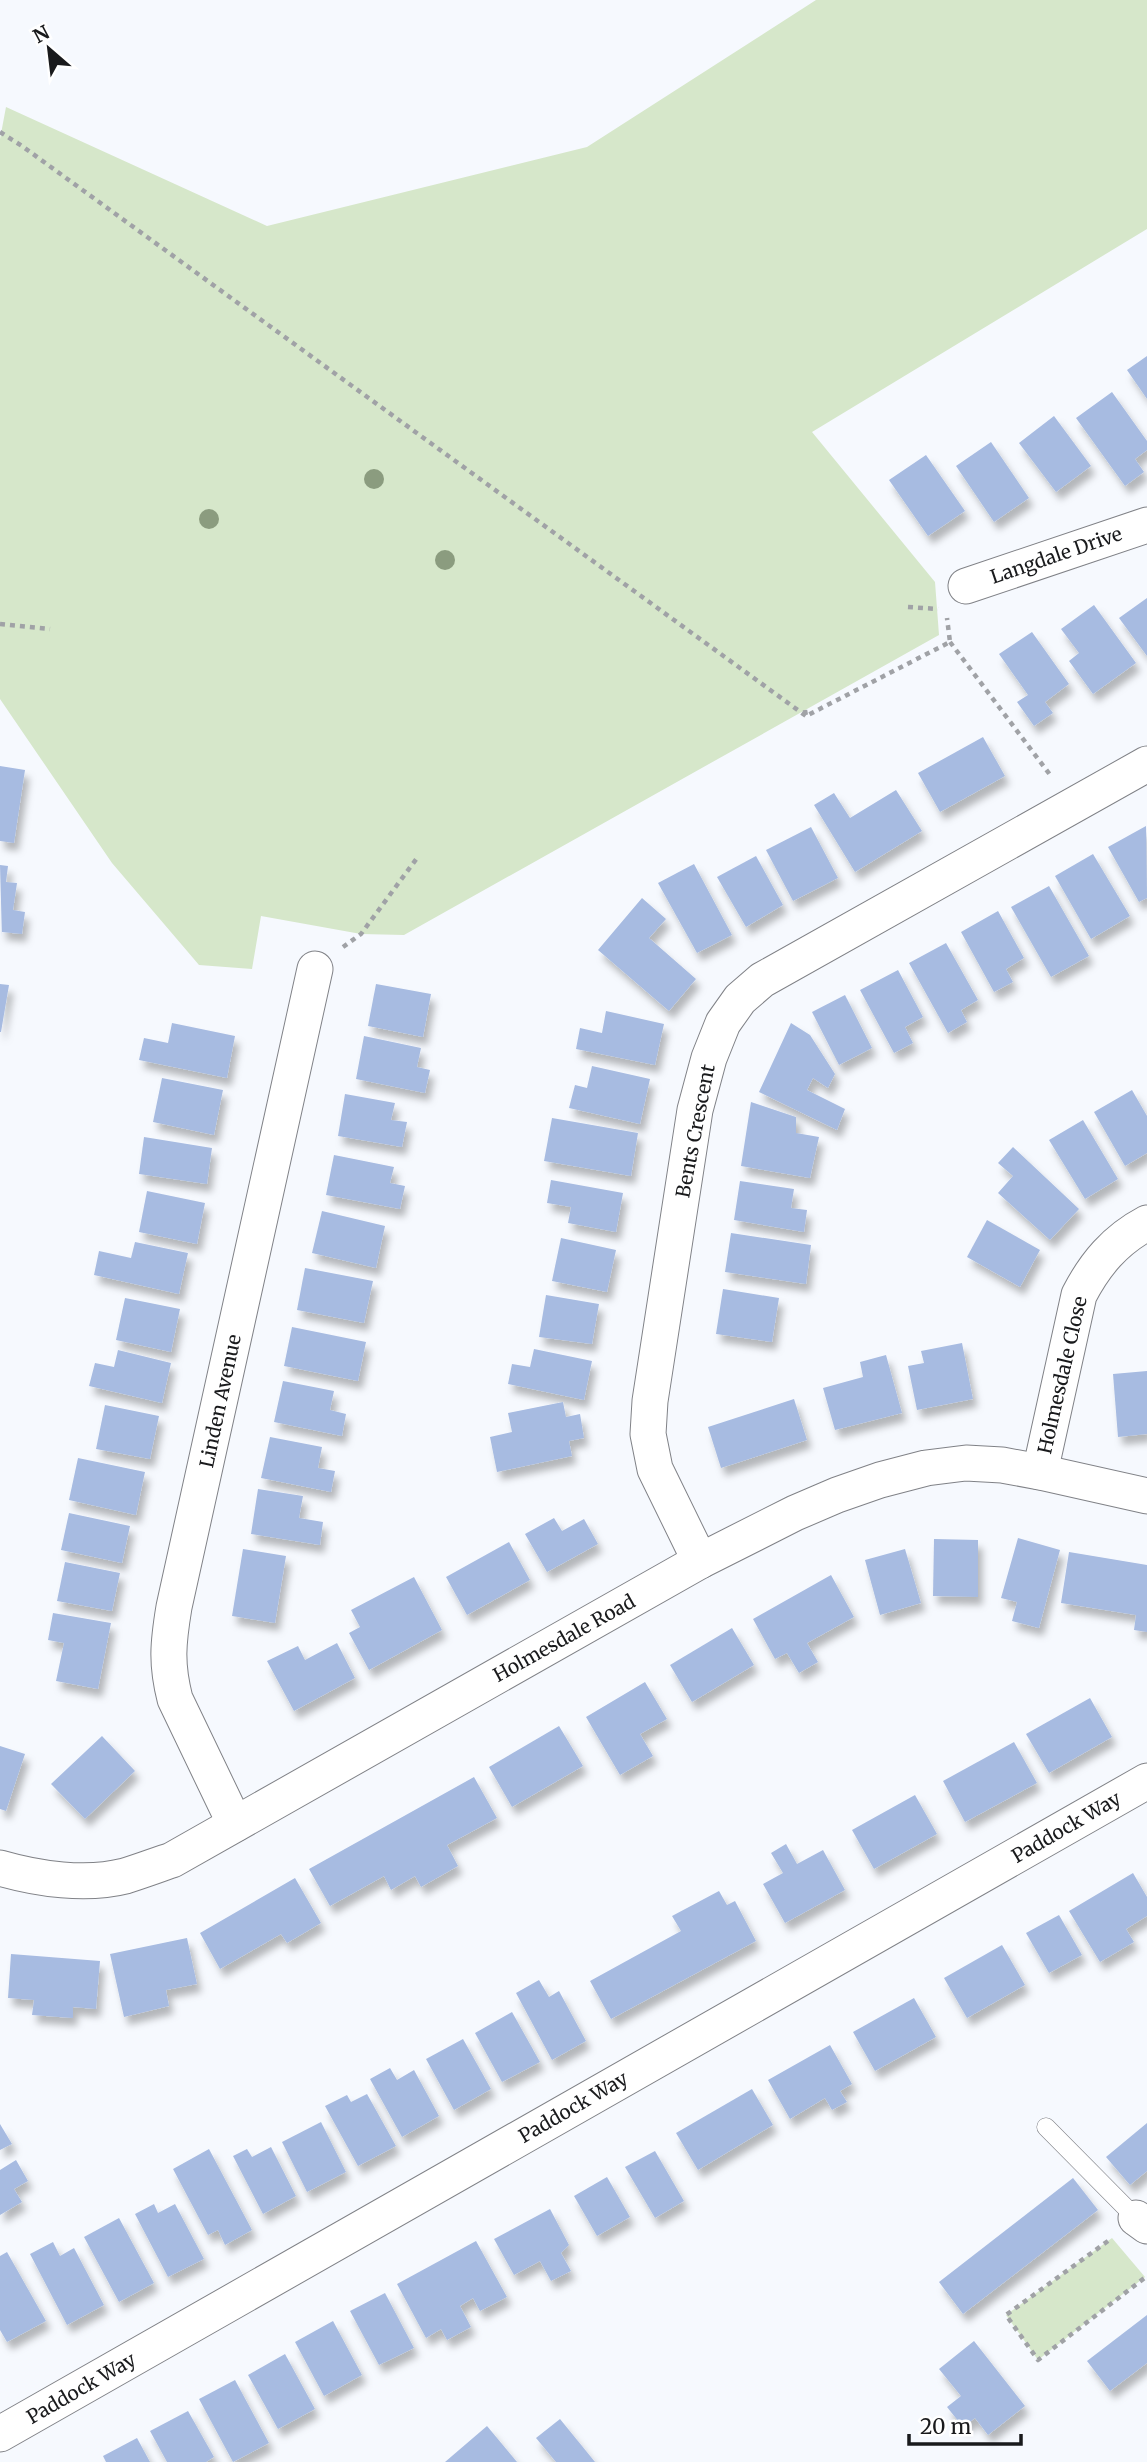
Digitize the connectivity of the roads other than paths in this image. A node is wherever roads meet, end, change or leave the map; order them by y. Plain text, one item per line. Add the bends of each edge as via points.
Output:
1 (1147, 524) edge
2 (956, 598) road end
3 (1147, 764) edge
4 (315, 969) road end
5 (1147, 1223) edge
6 (1040, 1472) junction
7 (1147, 1496) edge
8 (701, 1561) junction
9 (1147, 1781) edge
10 (235, 1824) junction
11 (0, 1868) edge
12 (1046, 2127) dead end
13 (1142, 2222) edge
14 (0, 2434) edge

1 - 2 street, Langdale Drive
3 - 8 street, Bents Crescent via 762,980 740,999 723,1023 695,1110 648,1434 655,1469
4 - 10 street, Linden Avenue via 167,1647 175,1699
5 - 6 street, Holmesdale Close via 1110,1249 1079,1295
6 - 7 street, Holmesdale Road
6 - 8 street, Holmesdale Road via 966,1463 880,1480 795,1513
8 - 10 street, Holmesdale Road
9 - 14 street, Paddock Way
10 - 11 street, Holmesdale Road via 172,1860 124,1876 72,1880
12 - 13 lane

